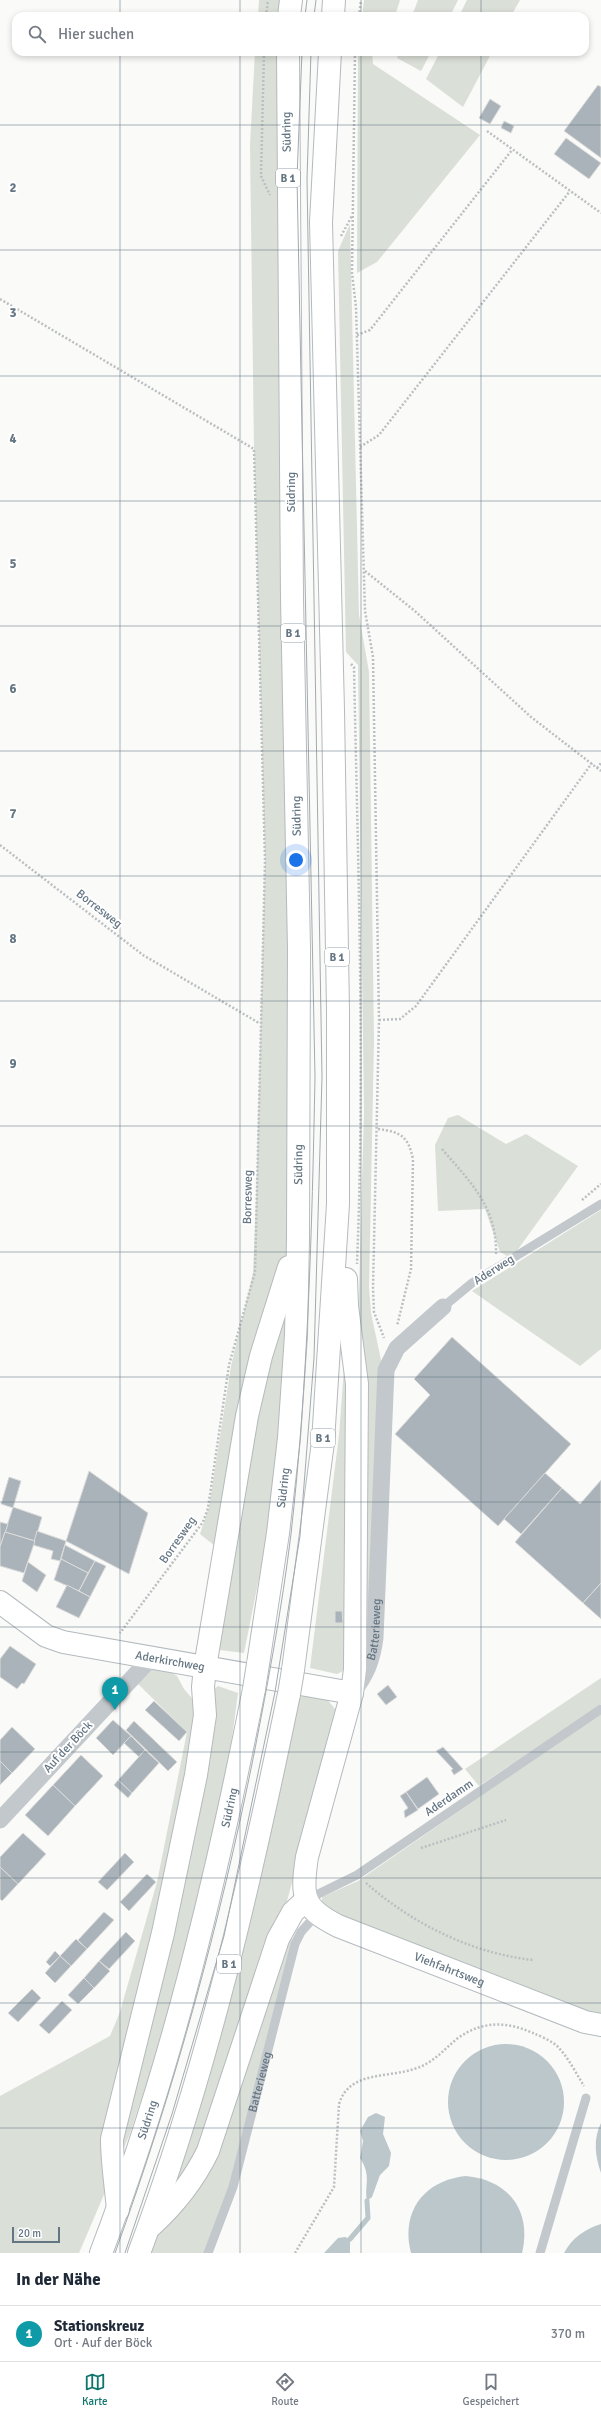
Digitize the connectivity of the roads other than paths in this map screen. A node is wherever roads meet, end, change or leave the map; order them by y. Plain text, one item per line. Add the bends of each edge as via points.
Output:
1 (291, 0) edge
2 (334, 0) edge
3 (290, 12) edge
4 (333, 12) edge
5 (288, 56) edge
6 (330, 56) edge
7 (338, 1204) junction
8 (601, 1204) edge
9 (298, 1239) junction
10 (443, 1308) joint
11 (397, 1348) joint
12 (0, 1602) edge
13 (152, 1657) junction
14 (205, 1667) junction
15 (352, 1693) junction
16 (601, 1709) edge
17 (0, 1820) edge
18 (312, 1907) junction
19 (601, 2025) edge
20 (586, 2098) road end
21 (118, 2210) junction
22 (148, 2228) junction
23 (101, 2253) edge
24 (139, 2253) edge
25 (208, 2253) edge
26 (540, 2253) edge

1 - 3 main road
2 - 4 main road
5 - 9 main road, Südring / B 1 via 292,598 299,949
6 - 7 main road, B 1 via 321,222 338,1010
7 - 15 main road via 357,1384 355,1669
7 - 22 main road, B 1, bridge via 323,1442 289,1694 253,1867 216,2014
8 - 10 lane, Aderweg via 472,1283
9 - 14 main road via 261,1356 247,1416
9 - 21 main road, Südring / B 1, bridge via 296,1335 288,1438 278,1533 254,1689 219,1858 184,1998 152,2108
10 - 11 street, Aderweg
11 - 15 street, Batterieweg via 386,1370 384,1387 375,1638 372,1658 365,1676
12 - 13 main road, Aderkirchweg via 46,1636 63,1642
13 - 14 main road, Aderkirchweg
13 - 17 street, Auf der Böck
14 - 15 main road, Aderkirchweg
14 - 21 main road via 205,1715 196,1775 163,1934 112,2139
15 - 18 main road, Batterieweg via 307,1857 304,1874
16 - 18 lane, Aderdamm
18 - 19 main road, Viehfahrtsweg via 353,1931 585,2022
18 - 22 main road via 293,1912 278,1939 208,2151 198,2170 166,2212
18 - 25 lane, Batterieweg via 295,1944 233,2187
20 - 26 lane
21 - 23 main road, Südring / B 1
22 - 24 main road, B 1

